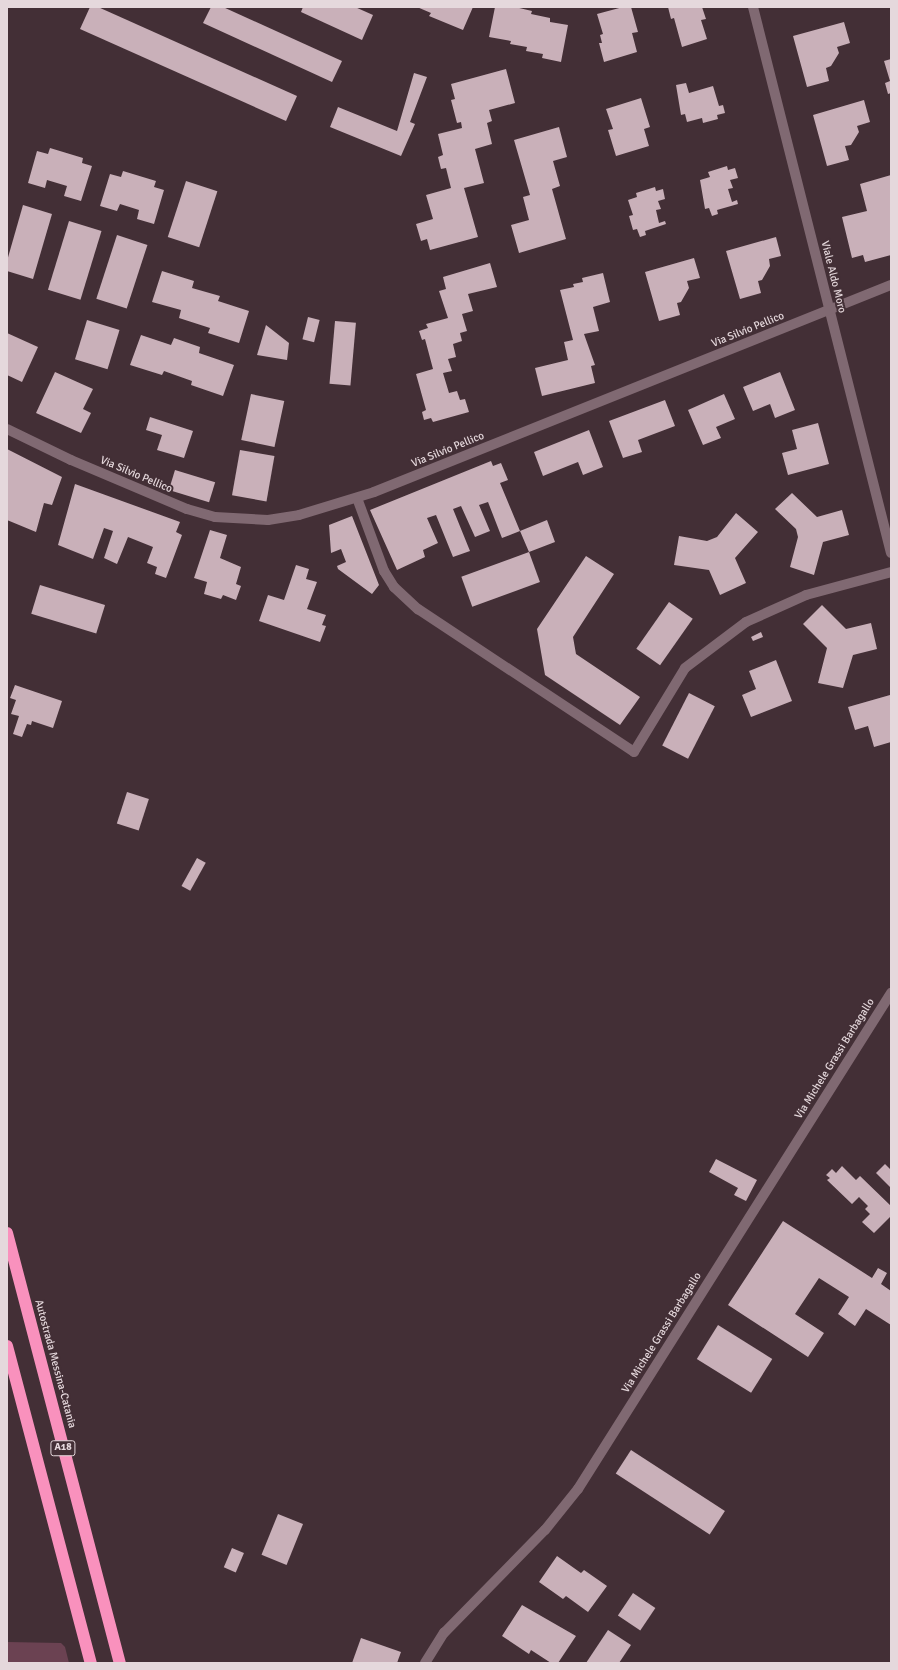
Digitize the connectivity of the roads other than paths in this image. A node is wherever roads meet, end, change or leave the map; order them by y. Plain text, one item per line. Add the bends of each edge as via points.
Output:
1 (753, 7) edge
2 (891, 285) edge
3 (829, 311) junction
4 (7, 429) edge
5 (357, 498) junction
6 (891, 553) edge
7 (891, 572) edge
8 (891, 993) edge
9 (7, 1233) edge
10 (7, 1346) edge
11 (91, 1663) edge
12 (120, 1663) edge
13 (425, 1663) edge

1 - 3 street, Viale Aldo Moro
2 - 3 street, Via Silvio Pellico
3 - 5 street, Via Silvio Pellico
3 - 6 street, Viale Aldo Moro
4 - 5 street, Via Silvio Pellico via 142,491 215,517 268,520 298,515
5 - 7 street via 384,571 394,586 418,609 634,752 685,668 746,622 806,594
8 - 13 street, Via Michele Grassi Barbagallo via 578,1488 545,1530 444,1633
9 - 12 highway, Autostrada Messina-Catania / A18
10 - 11 highway, A18

